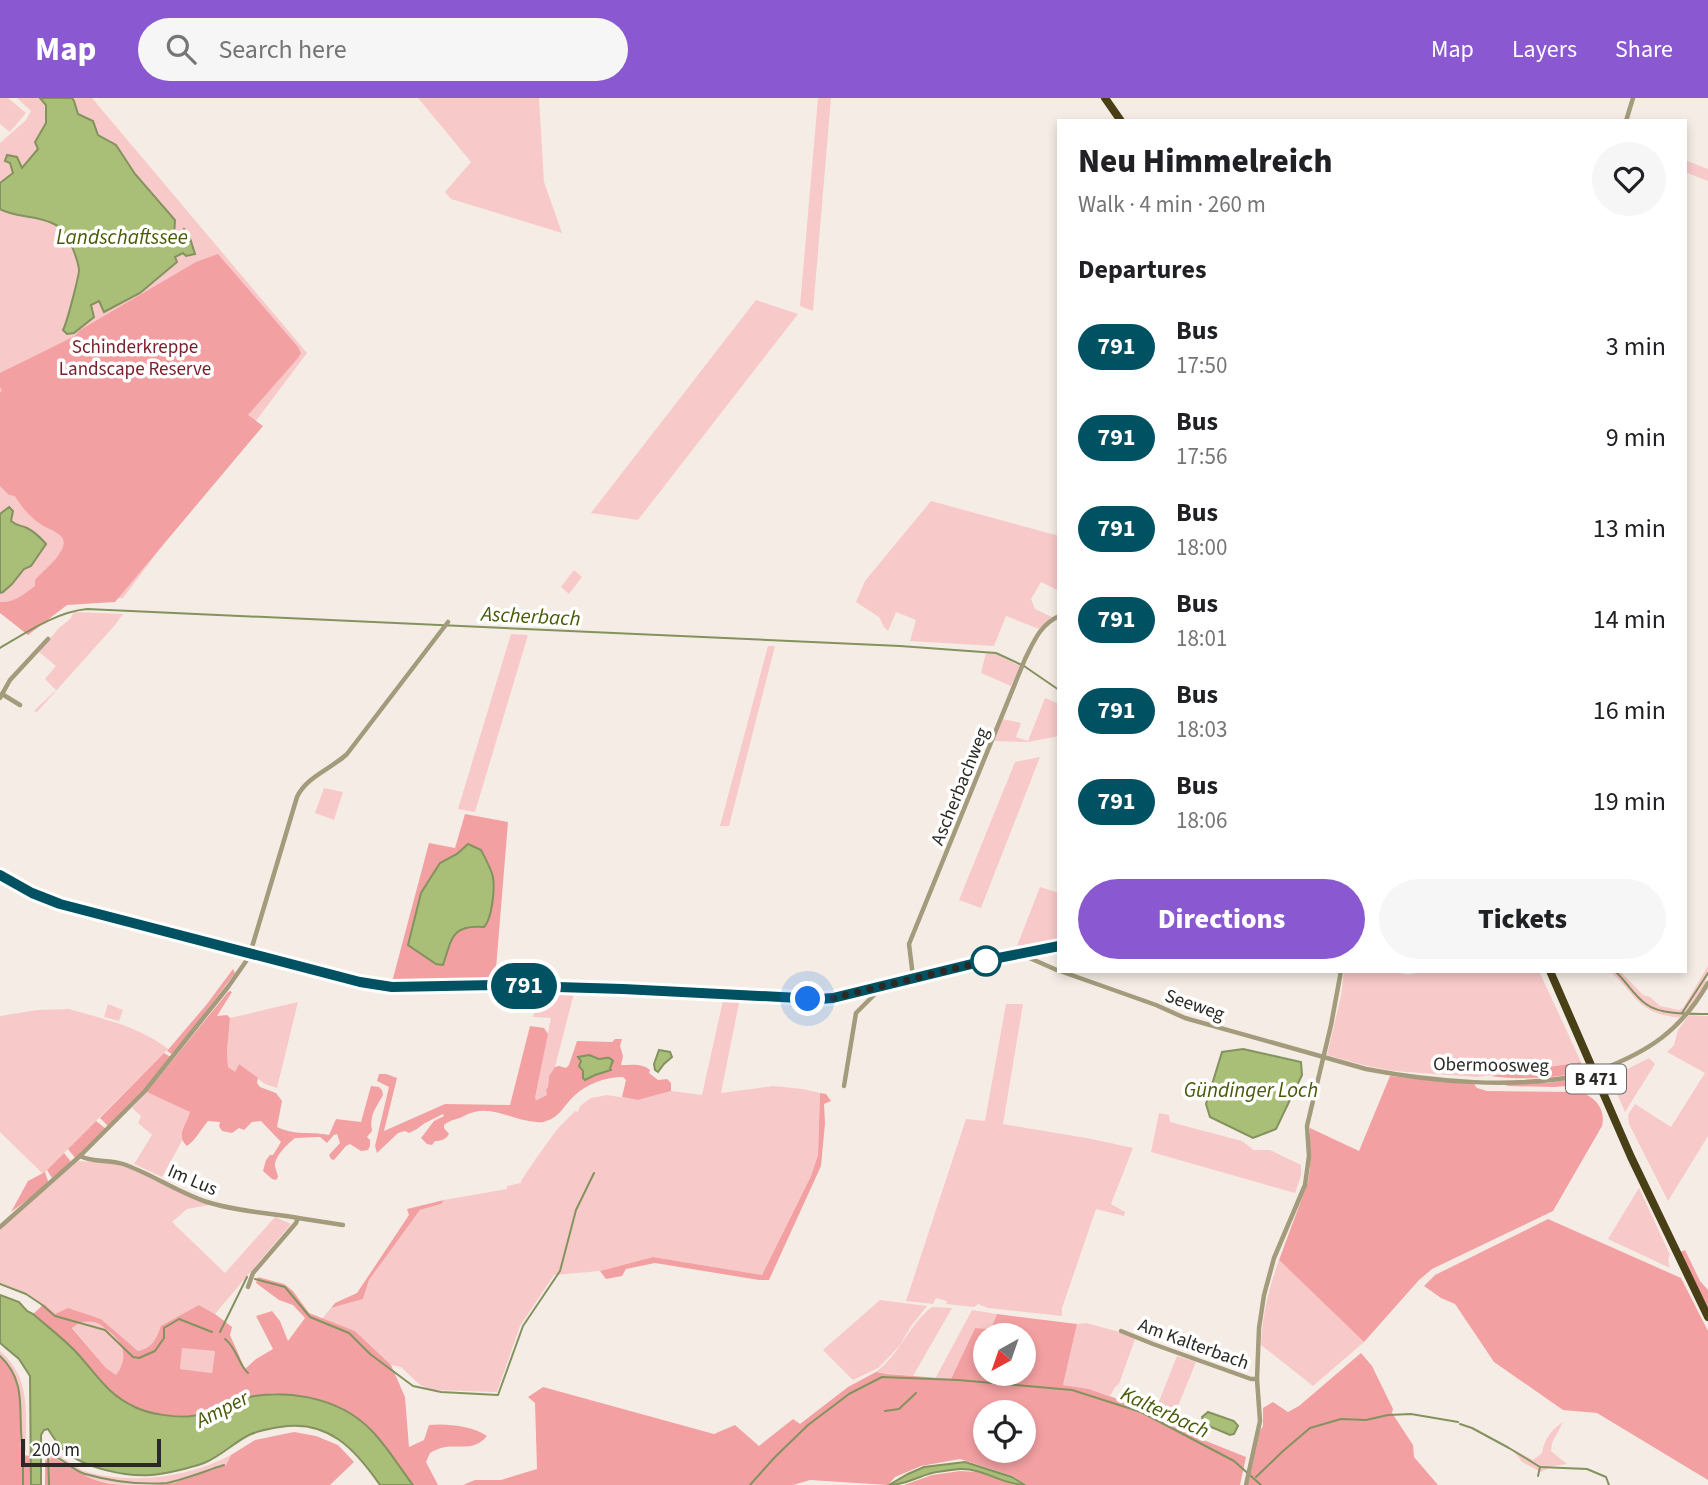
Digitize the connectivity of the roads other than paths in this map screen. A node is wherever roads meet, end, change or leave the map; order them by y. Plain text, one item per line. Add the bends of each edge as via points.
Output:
1 (1105, 98) edge
2 (1633, 98) edge
3 (1120, 119) edge
4 (1627, 119) edge
5 (1057, 617) edge
6 (447, 625) dead end
7 (48, 639) dead end
8 (1, 695) edge
9 (20, 705) dead end
10 (0, 875) edge
11 (1057, 946) edge
12 (1022, 953) junction
13 (250, 954) junction
14 (1057, 970) edge
15 (1065, 973) edge
16 (1340, 973) edge
17 (1551, 973) edge
18 (913, 978) junction
19 (1708, 983) edge
20 (883, 986) junction
21 (1323, 1057) junction
22 (844, 1086) dead end
23 (80, 1156) junction
24 (298, 1218) junction
25 (343, 1225) dead end
26 (0, 1227) edge
27 (248, 1287) dead end
28 (1708, 1317) edge
29 (1121, 1331) dead end
30 (1257, 1379) junction
31 (1246, 1485) edge

1 - 3 highway
2 - 4 street
5 - 18 street, Ascherbachweg via 1040,629 1022,666 909,944
6 - 13 street via 347,754 301,788
7 - 8 street
8 - 9 street
10 - 13 street via 60,904
11 - 12 street
12 - 14 street, Seeweg
12 - 18 street
13 - 20 street via 392,987 494,985 819,999
13 - 23 street via 145,1091
15 - 21 street, Seeweg via 1185,1018
16 - 21 street
17 - 28 highway, B 471 via 1620,1135
18 - 20 street
19 - 21 street, Obermoosweg, bridge via 1672,1031 1647,1048 1582,1075 1548,1081 1477,1082 1392,1074
20 - 22 street via 856,1013
21 - 30 street via 1307,1126 1305,1185 1264,1292
23 - 24 street, Im Lus via 119,1162 217,1205
23 - 26 street
24 - 25 street, Im Lus
24 - 27 street via 253,1273
29 - 30 street, Am Kalterbach
30 - 31 street via 1260,1421

